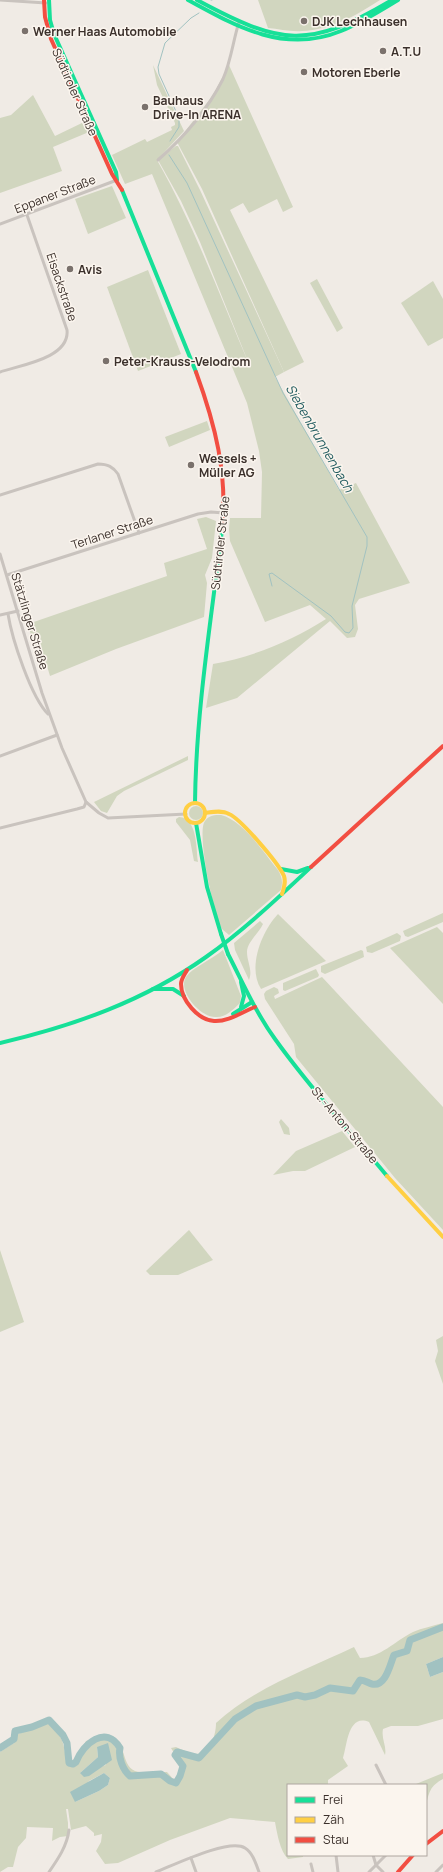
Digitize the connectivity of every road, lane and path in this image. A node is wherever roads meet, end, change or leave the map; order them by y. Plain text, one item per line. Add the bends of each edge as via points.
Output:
1 (0, 0) edge
2 (188, 0) edge
3 (197, 0) edge
4 (392, 0) edge
5 (398, 0) edge
6 (47, 1) edge
7 (238, 24) junction
8 (158, 160) dead end
9 (117, 180) junction
10 (26, 215) junction
11 (0, 224) edge
12 (0, 372) edge
13 (0, 495) edge
14 (224, 513) junction
15 (139, 532) junction
16 (0, 554) edge
17 (7, 575) junction
18 (18, 611) junction
19 (8, 614) junction
20 (0, 615) edge
21 (42, 693) junction
22 (36, 695) junction
23 (49, 715) junction
24 (57, 735) junction
25 (443, 746) edge
26 (0, 756) edge
27 (86, 802) junction
28 (195, 804) junction
29 (205, 812) junction
30 (186, 814) junction
31 (196, 823) junction
32 (0, 826) edge
33 (310, 868) junction
34 (281, 869) junction
35 (281, 895) junction
36 (187, 970) junction
37 (241, 982) junction
38 (152, 989) junction
39 (184, 996) junction
40 (252, 1002) junction
41 (255, 1007) junction
42 (241, 1008) junction
43 (227, 1019) junction
44 (0, 1043) edge
45 (443, 1237) edge
46 (376, 1765) dead end
47 (386, 1784) edge
48 (69, 1830) dead end
49 (443, 1831) edge
50 (427, 1843) edge
51 (336, 1856) edge
52 (373, 1856) edge
53 (385, 1856) edge
54 (412, 1856) edge
55 (191, 1858) junction
56 (310, 1864) dead end
57 (443, 1865) edge
58 (376, 1866) junction
59 (49, 1872) edge
60 (156, 1872) edge
61 (196, 1872) edge
62 (259, 1872) edge
63 (313, 1872) edge
64 (338, 1872) edge
65 (369, 1872) edge
66 (383, 1872) edge
67 (398, 1872) edge
68 (436, 1872) edge

1 - 6 street
2 - 7 main road
3 - 7 main road
4 - 7 main road via 345,27 316,35 280,36
5 - 7 main road via 353,27 314,39 277,39
6 - 9 main road, Südtiroler Straße via 54,34 116,172
7 - 8 street via 226,68 214,93 197,118
9 - 10 street, Eppaner Straße
9 - 14 main road, Südtiroler Straße via 213,418 223,463
10 - 11 street, Eppaner Straße
10 - 12 street, Eisackstraße via 67,330 67,338 62,348 54,354
13 - 15 street via 104,464 118,474
14 - 15 street, Terlaner Straße via 198,514
14 - 28 main road, Südtiroler Straße via 199,716 194,775
15 - 17 street, Terlaner Straße
16 - 17 street, Stätzlinger Straße
17 - 18 street, Stätzlinger Straße
18 - 19 street
18 - 21 street, Stätzlinger Straße
19 - 20 street
19 - 22 street, Stätzlinger Straße via 15,641
21 - 22 street
21 - 23 street, Stätzlinger Straße
22 - 23 street, Stätzlinger Straße
23 - 24 street, Stätzlinger Straße
24 - 26 street
24 - 27 street, Stätzlinger Straße
25 - 33 main road
27 - 30 street, Stätzlinger Straße via 108,818
27 - 32 street via 84,807 77,809
28 - 29 main road via 202,806
28 - 30 main road via 188,807
29 - 31 main road via 203,820
29 - 34 main road via 232,815
30 - 31 main road via 189,820
31 - 37 main road, St.-Anton-Straße, bridge via 207,887 228,954
33 - 34 main road via 297,872
33 - 35 main road
34 - 35 main road via 285,881
35 - 36 main road via 245,928
36 - 38 main road
36 - 39 main road via 181,985
37 - 40 main road, St.-Anton-Straße
37 - 42 main road via 244,996
38 - 39 main road via 173,989
38 - 44 main road via 90,1017
39 - 43 main road via 195,1013 206,1020
40 - 41 main road, St.-Anton-Straße
40 - 42 main road
41 - 43 main road
41 - 45 main road, St.-Anton-Straße via 275,1039 311,1085 395,1185
42 - 43 main road
46 - 47 street
48 - 59 street via 63,1850
49 - 50 main road
51 - 64 street
52 - 58 street
53 - 58 street
54 - 67 main road
55 - 60 street
55 - 61 street
55 - 62 street via 219,1849 241,1846 250,1853
56 - 63 street
57 - 68 street
58 - 65 street
58 - 66 street

